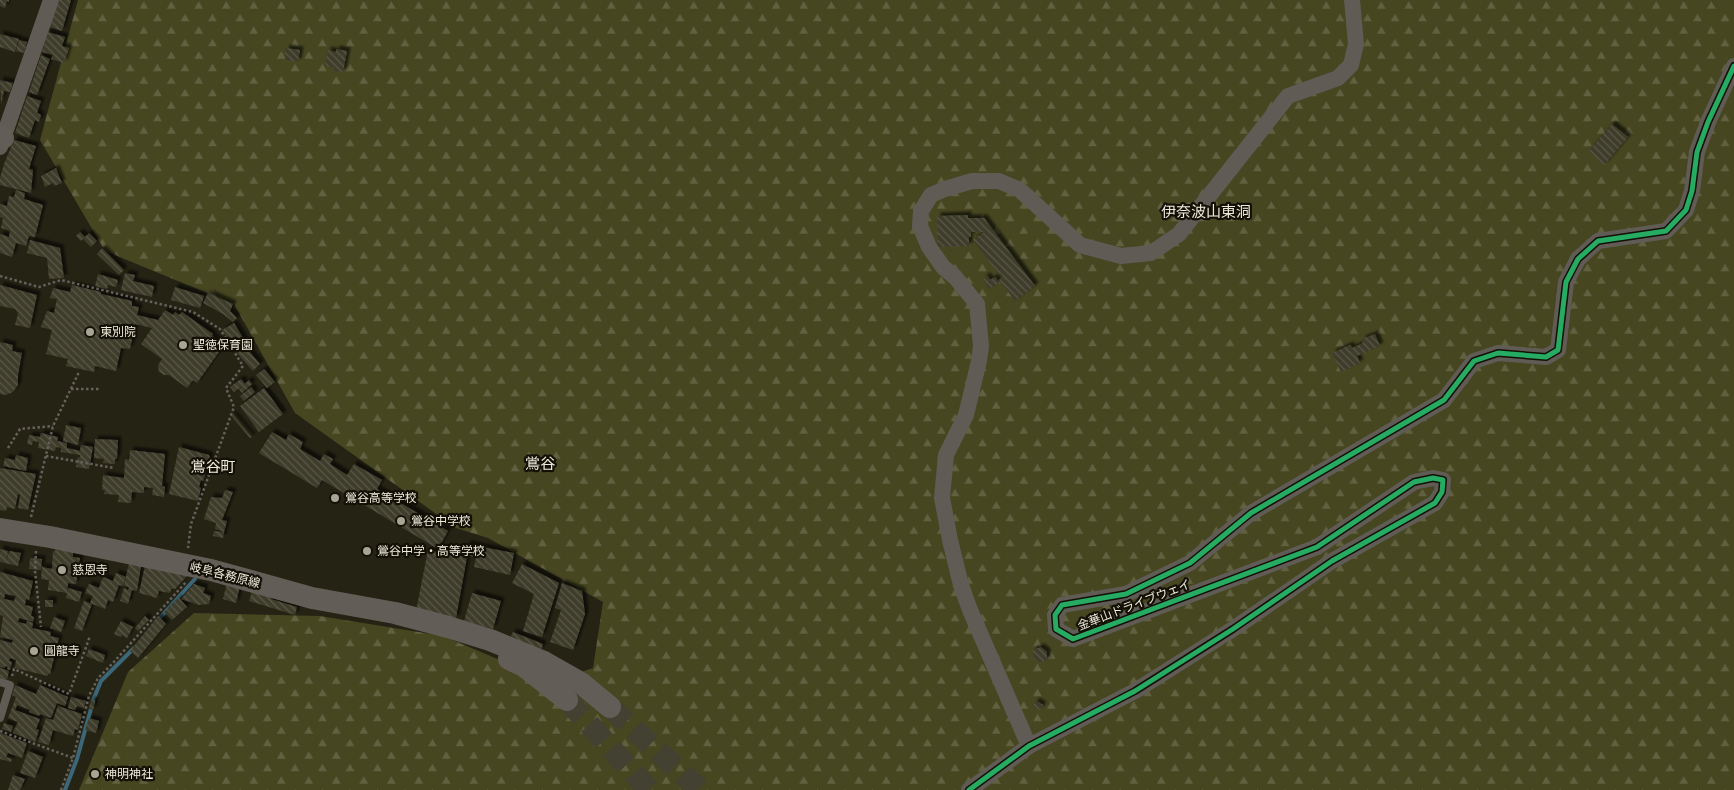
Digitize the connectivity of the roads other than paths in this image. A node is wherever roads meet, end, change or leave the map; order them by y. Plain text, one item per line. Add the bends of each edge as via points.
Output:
1 (51, 0) edge
2 (1352, 0) edge
3 (1734, 66) edge
4 (1, 141) edge
5 (0, 529) edge
6 (448, 627) junction
7 (0, 682) edge
8 (567, 700) tunnel mouth
9 (610, 707) tunnel mouth
10 (0, 718) edge
11 (1029, 746) junction
12 (969, 790) edge

1 - 4 street
2 - 11 street via 1356,44 1351,64 1338,78 1288,96 1179,234 1151,253 1121,256 1080,245 1020,190 999,181 972,181 945,189 931,195 921,211 920,226 929,247 977,304 981,346 966,416 946,455 942,498 950,540 970,610
3 - 11 street, 金華山ドライブウェイ via 1697,152 1686,210 1666,231 1598,241 1578,259 1566,282 1558,350 1546,357 1498,353 1474,361 1444,400 1251,513 1190,563 1126,594 1062,605 1054,615 1056,630 1073,639 1317,548 1414,482 1433,478 1443,480 1442,492 1435,503 1332,561 1135,691
5 - 6 main road, 岐阜各務原線 via 32,539 193,566 312,598 395,613
6 - 8 main road, 岐阜各務原線 via 524,666
6 - 9 main road, 岐阜各務原線 via 544,662 581,683
7 - 10 lane via 10,685
11 - 12 street, 金華山ドライブウェイ

